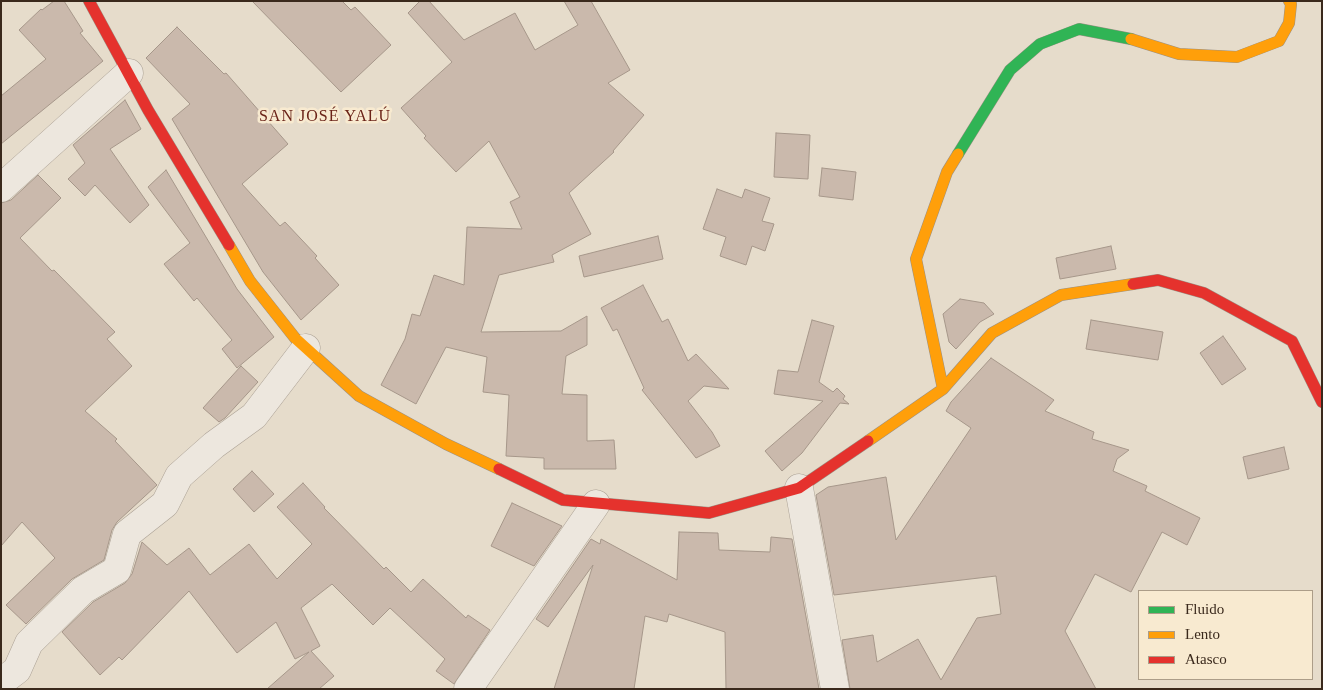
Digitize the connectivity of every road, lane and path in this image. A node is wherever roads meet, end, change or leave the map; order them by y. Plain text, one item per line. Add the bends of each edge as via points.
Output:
1 (89, 1) edge
2 (1289, 1) edge
3 (129, 74) junction
4 (1, 188) edge
5 (306, 348) junction
6 (943, 389) junction
7 (1322, 402) edge
8 (799, 488) junction
9 (596, 504) junction
10 (1, 682) edge
11 (468, 689) edge
12 (835, 689) edge

1 - 3 street
2 - 6 street via 1289,23 1279,41 1237,57 1179,54 1128,38 1079,29 1040,44 1010,70 947,172 916,259
3 - 4 street
3 - 5 street via 250,281
5 - 9 street via 359,396 446,444 562,500
5 - 10 street via 254,416 179,476 165,504 127,534 117,570 83,590 30,643 17,670
6 - 7 street via 992,333 1061,295 1158,280 1204,292 1292,340
6 - 8 street
8 - 9 street via 709,512
8 - 12 street
9 - 11 street

